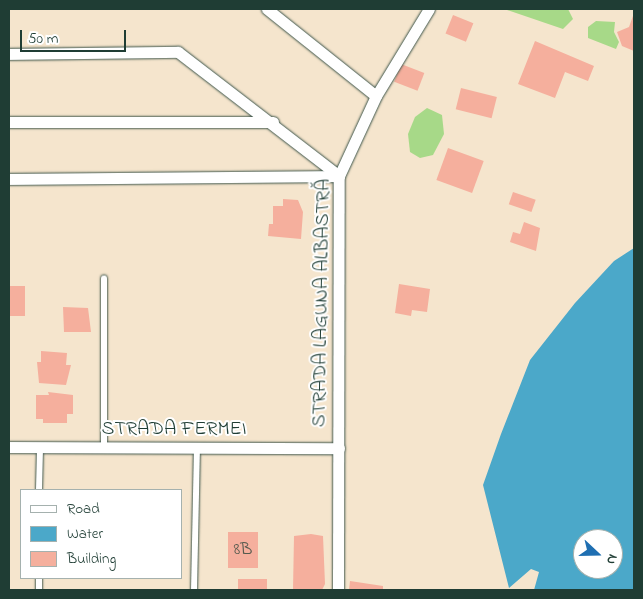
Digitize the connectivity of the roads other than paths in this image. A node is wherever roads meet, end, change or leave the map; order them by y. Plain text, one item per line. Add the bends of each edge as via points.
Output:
1 (267, 9) edge
2 (429, 9) edge
3 (9, 54) edge
4 (376, 96) junction
5 (9, 122) edge
6 (273, 122) junction
7 (340, 176) junction
8 (9, 179) edge
9 (104, 279) dead end
10 (9, 447) edge
11 (104, 447) junction
12 (40, 448) junction
13 (339, 448) junction
14 (196, 449) junction
15 (40, 489) edge
16 (194, 590) edge
17 (338, 590) edge

1 - 4 street
2 - 4 street, STRADA LAGUNA ALBASTRĂ
3 - 6 street via 178,52
4 - 7 street, STRADA LAGUNA ALBASTRĂ
5 - 6 street
6 - 7 street
7 - 8 street
7 - 13 street, STRADA LAGUNA ALBASTRĂ
9 - 11 lane
10 - 12 street, STRADA FERMEI
11 - 12 street, STRADA FERMEI
11 - 14 street, STRADA FERMEI
12 - 15 lane
13 - 14 street, STRADA FERMEI
13 - 17 street, STRADA LAGUNA ALBASTRĂ
14 - 16 lane

